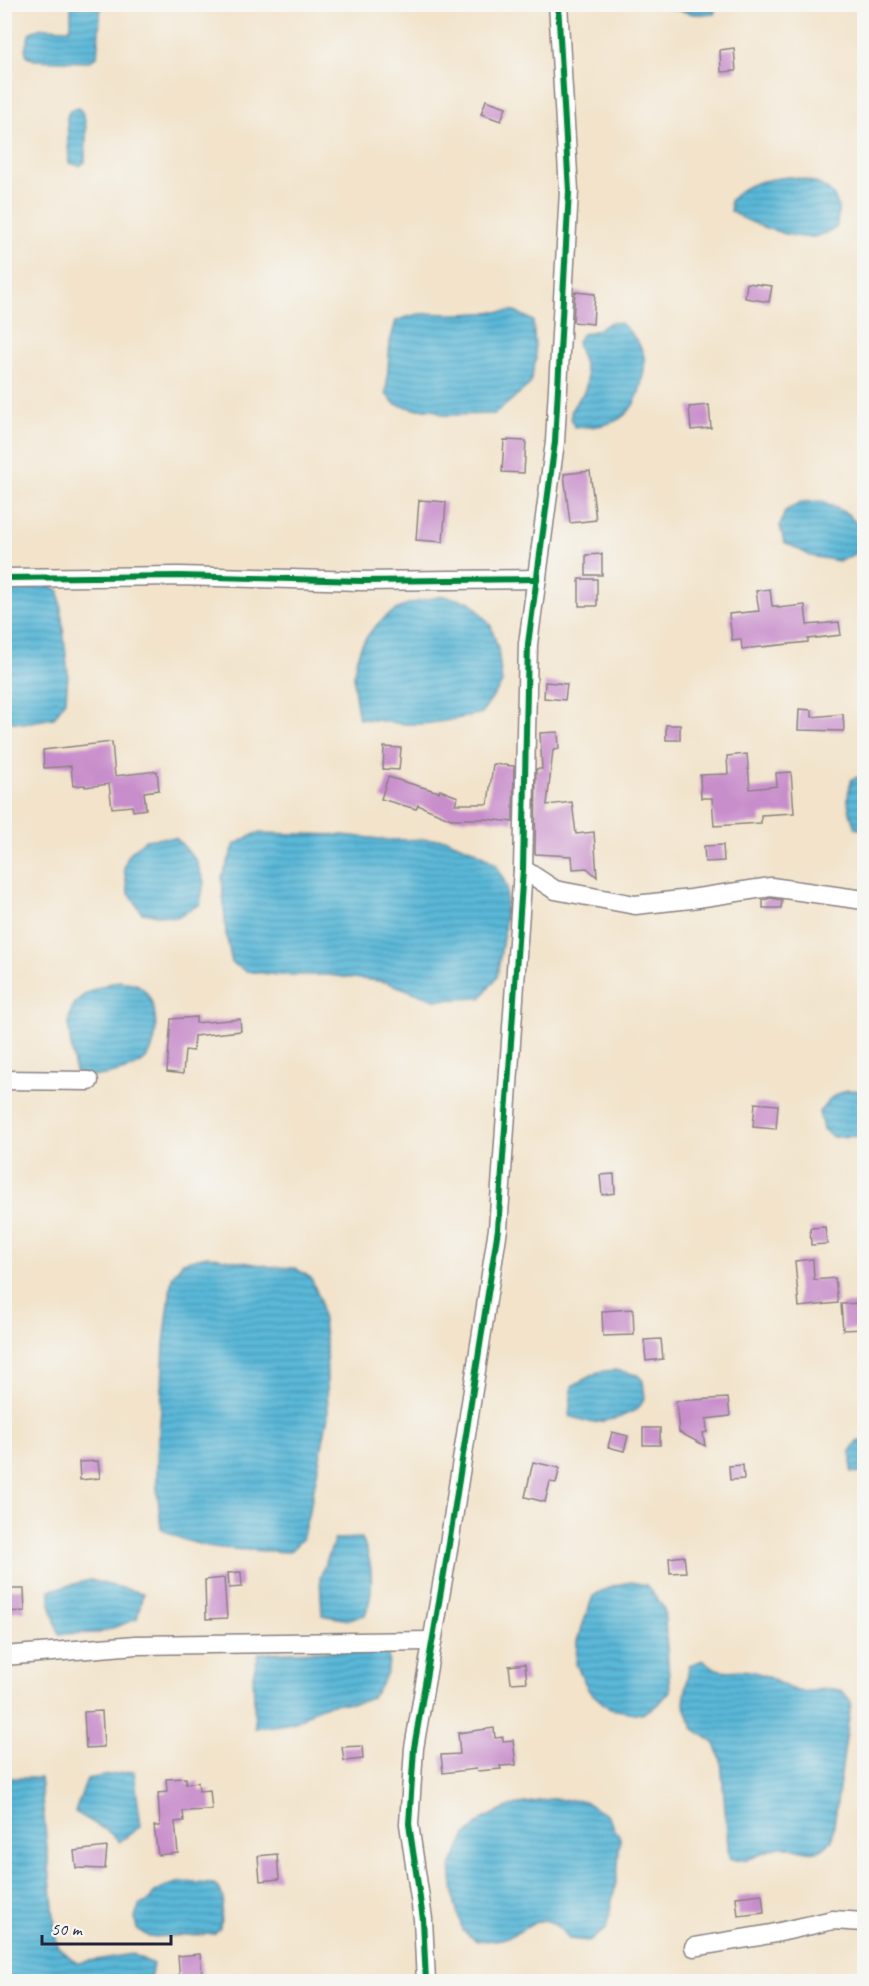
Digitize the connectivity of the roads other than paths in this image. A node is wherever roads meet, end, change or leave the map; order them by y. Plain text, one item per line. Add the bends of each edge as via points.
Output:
1 (558, 4) edge
2 (4, 578) edge
3 (537, 579) junction
4 (523, 869) junction
5 (864, 900) edge
6 (4, 1080) edge
7 (89, 1082) dead end
8 (431, 1641) junction
9 (4, 1656) edge
10 (864, 1922) edge
11 (694, 1947) dead end
12 (426, 1982) edge

1 - 3 street via 569,191 555,442
2 - 3 street
3 - 4 street via 528,645
4 - 5 street via 555,890 634,905 771,887
4 - 8 street via 498,1229
6 - 7 street
8 - 9 street via 136,1645
8 - 12 street via 414,1748 409,1824 423,1919
10 - 11 street via 833,1920

